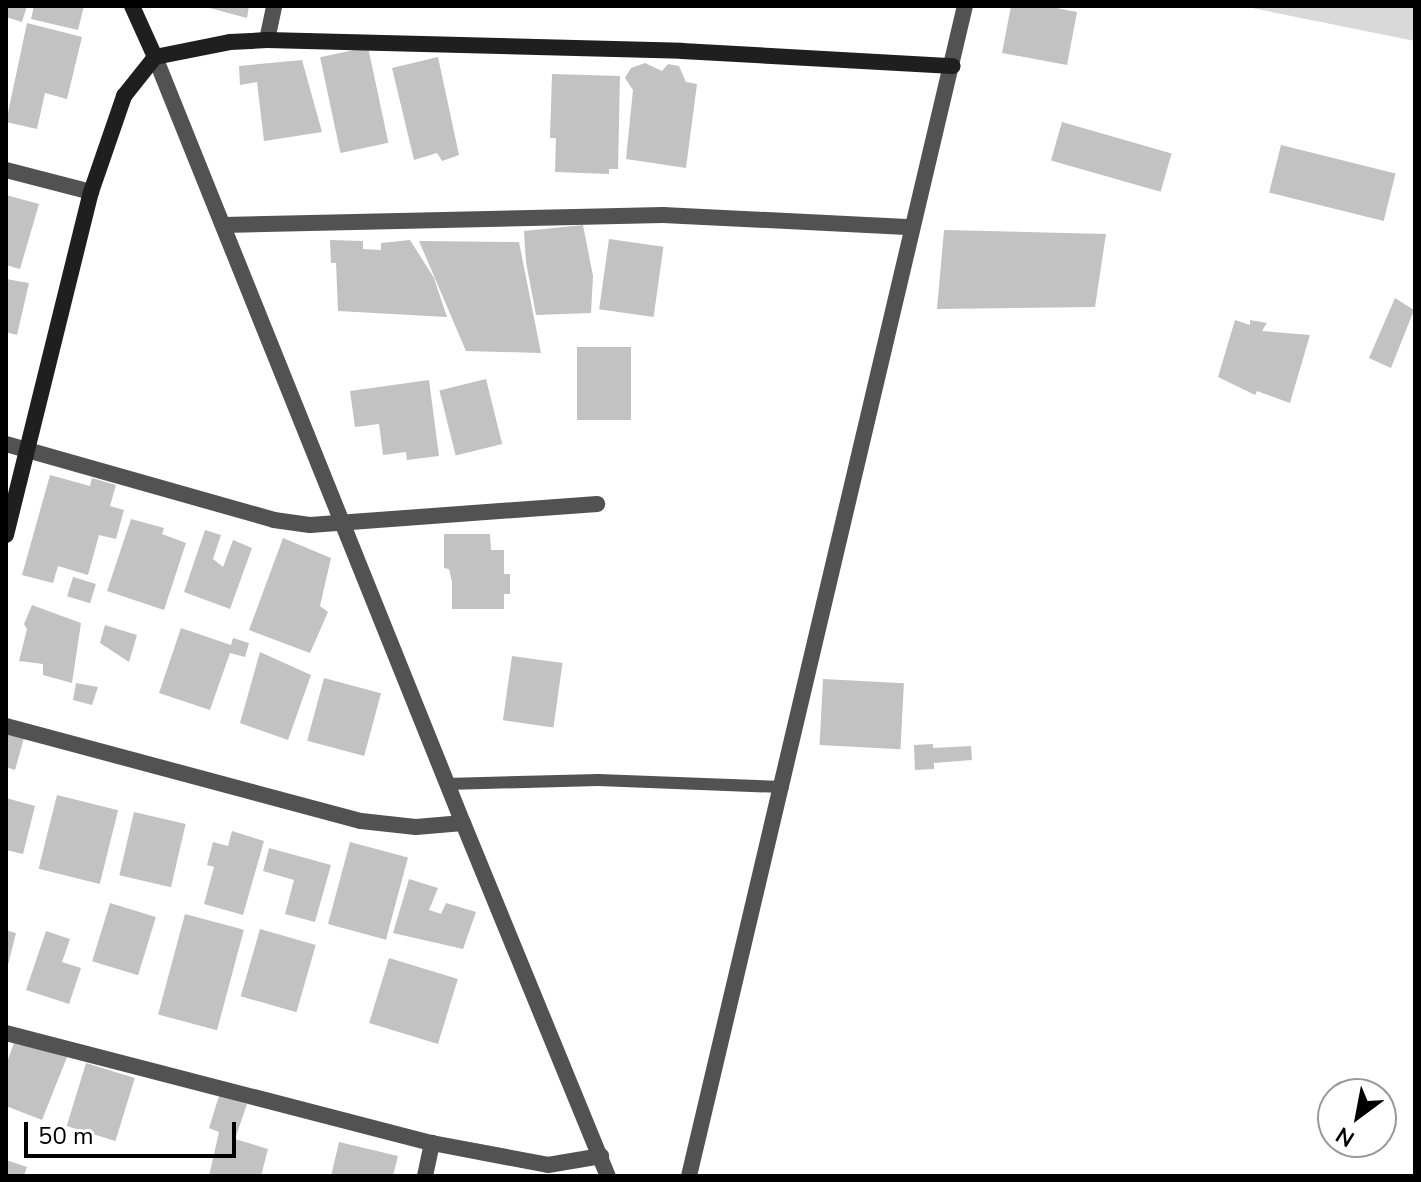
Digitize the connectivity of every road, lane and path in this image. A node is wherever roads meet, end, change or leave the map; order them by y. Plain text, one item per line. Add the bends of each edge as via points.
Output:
1 (132, 6) edge
2 (274, 6) edge
3 (965, 6) edge
4 (267, 40) junction
5 (155, 57) junction
6 (953, 66) junction
7 (6, 170) edge
8 (91, 192) junction
9 (223, 225) junction
10 (912, 227) junction
11 (6, 444) edge
12 (26, 449) junction
13 (597, 504) dead end
14 (341, 523) junction
15 (6, 535) edge
16 (6, 726) edge
17 (446, 784) junction
18 (783, 787) junction
19 (463, 823) junction
20 (6, 1033) edge
21 (432, 1143) junction
22 (601, 1156) junction
23 (425, 1176) edge
24 (608, 1176) edge
25 (689, 1176) edge

1 - 5 street
2 - 4 street
3 - 6 street
4 - 5 street
4 - 6 street via 682,51
5 - 8 street via 124,96
5 - 9 street
6 - 10 street
7 - 8 street
8 - 12 street
9 - 10 street via 663,215
9 - 14 street
10 - 18 street
11 - 12 street
12 - 14 street via 274,520
12 - 15 street
13 - 14 street
14 - 17 street
16 - 19 street via 361,821 416,827
17 - 18 lane via 598,780
17 - 19 street
18 - 25 street
19 - 22 street
20 - 21 street
21 - 22 street via 548,1165
21 - 23 street
22 - 24 street

